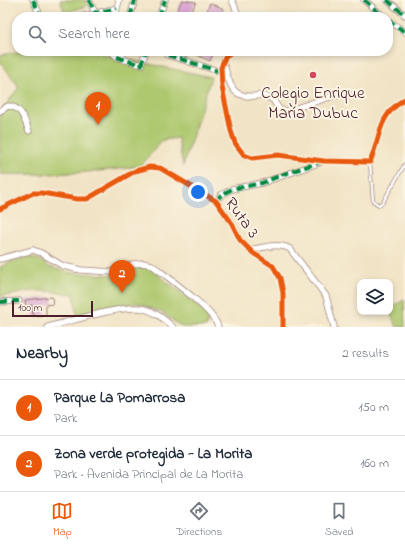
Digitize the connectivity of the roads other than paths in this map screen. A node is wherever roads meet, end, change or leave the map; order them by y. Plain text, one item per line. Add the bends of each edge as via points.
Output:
1 (34, 0) edge
2 (89, 0) edge
3 (119, 0) edge
4 (135, 0) edge
5 (165, 0) edge
6 (232, 0) edge
7 (364, 0) edge
8 (387, 0) edge
9 (117, 8) junction
10 (39, 12) edge
11 (95, 12) edge
12 (99, 12) edge
13 (116, 12) edge
14 (131, 12) edge
15 (161, 12) edge
16 (237, 12) edge
17 (378, 12) edge
18 (405, 15) edge
19 (393, 24) edge
20 (405, 32) edge
21 (115, 56) edge
22 (123, 56) edge
23 (144, 56) edge
24 (171, 56) edge
25 (226, 56) edge
26 (124, 60) junction
27 (223, 62) junction
28 (221, 72) junction
29 (355, 96) dead end
30 (405, 99) edge
31 (0, 112) edge
32 (29, 131) dead end
33 (324, 160) junction
34 (370, 162) junction
35 (405, 164) edge
36 (216, 201) junction
37 (0, 209) edge
38 (250, 250) junction
39 (0, 259) edge
40 (19, 301) dead end
41 (0, 302) edge
42 (75, 324) edge
43 (48, 327) edge
44 (173, 327) edge
45 (218, 327) edge
46 (283, 327) edge
47 (334, 327) edge

1 - 10 street
2 - 11 street
3 - 9 street
4 - 14 street
5 - 15 street
6 - 16 street
7 - 17 street
8 - 18 street
9 - 12 street
9 - 13 street
19 - 20 street
21 - 26 street
22 - 26 street
23 - 26 street via 141,65
24 - 28 street
25 - 27 street
27 - 28 street
27 - 29 street via 236,94 246,97 265,95 273,99 280,110 292,111 339,94
28 - 33 street via 227,116 239,150 244,155 252,158 278,155
30 - 34 street via 397,104 380,126
31 - 32 street via 8,106 17,108 21,111
33 - 34 street
33 - 36 street via 262,183 232,189
34 - 35 lane via 373,201 379,205
36 - 37 street, Ruta 3 via 169,172 150,167 124,176 87,199 34,193
36 - 38 street, Ruta 3 via 240,240
38 - 46 street, Ruta 3 via 273,266 280,278 283,292
38 - 47 street via 278,246 290,249 326,296
39 - 45 street via 33,250 63,266 99,272 113,272 133,264 148,263 203,306 217,321
40 - 41 street
42 - 43 street
42 - 44 street via 124,309 139,308 153,312

